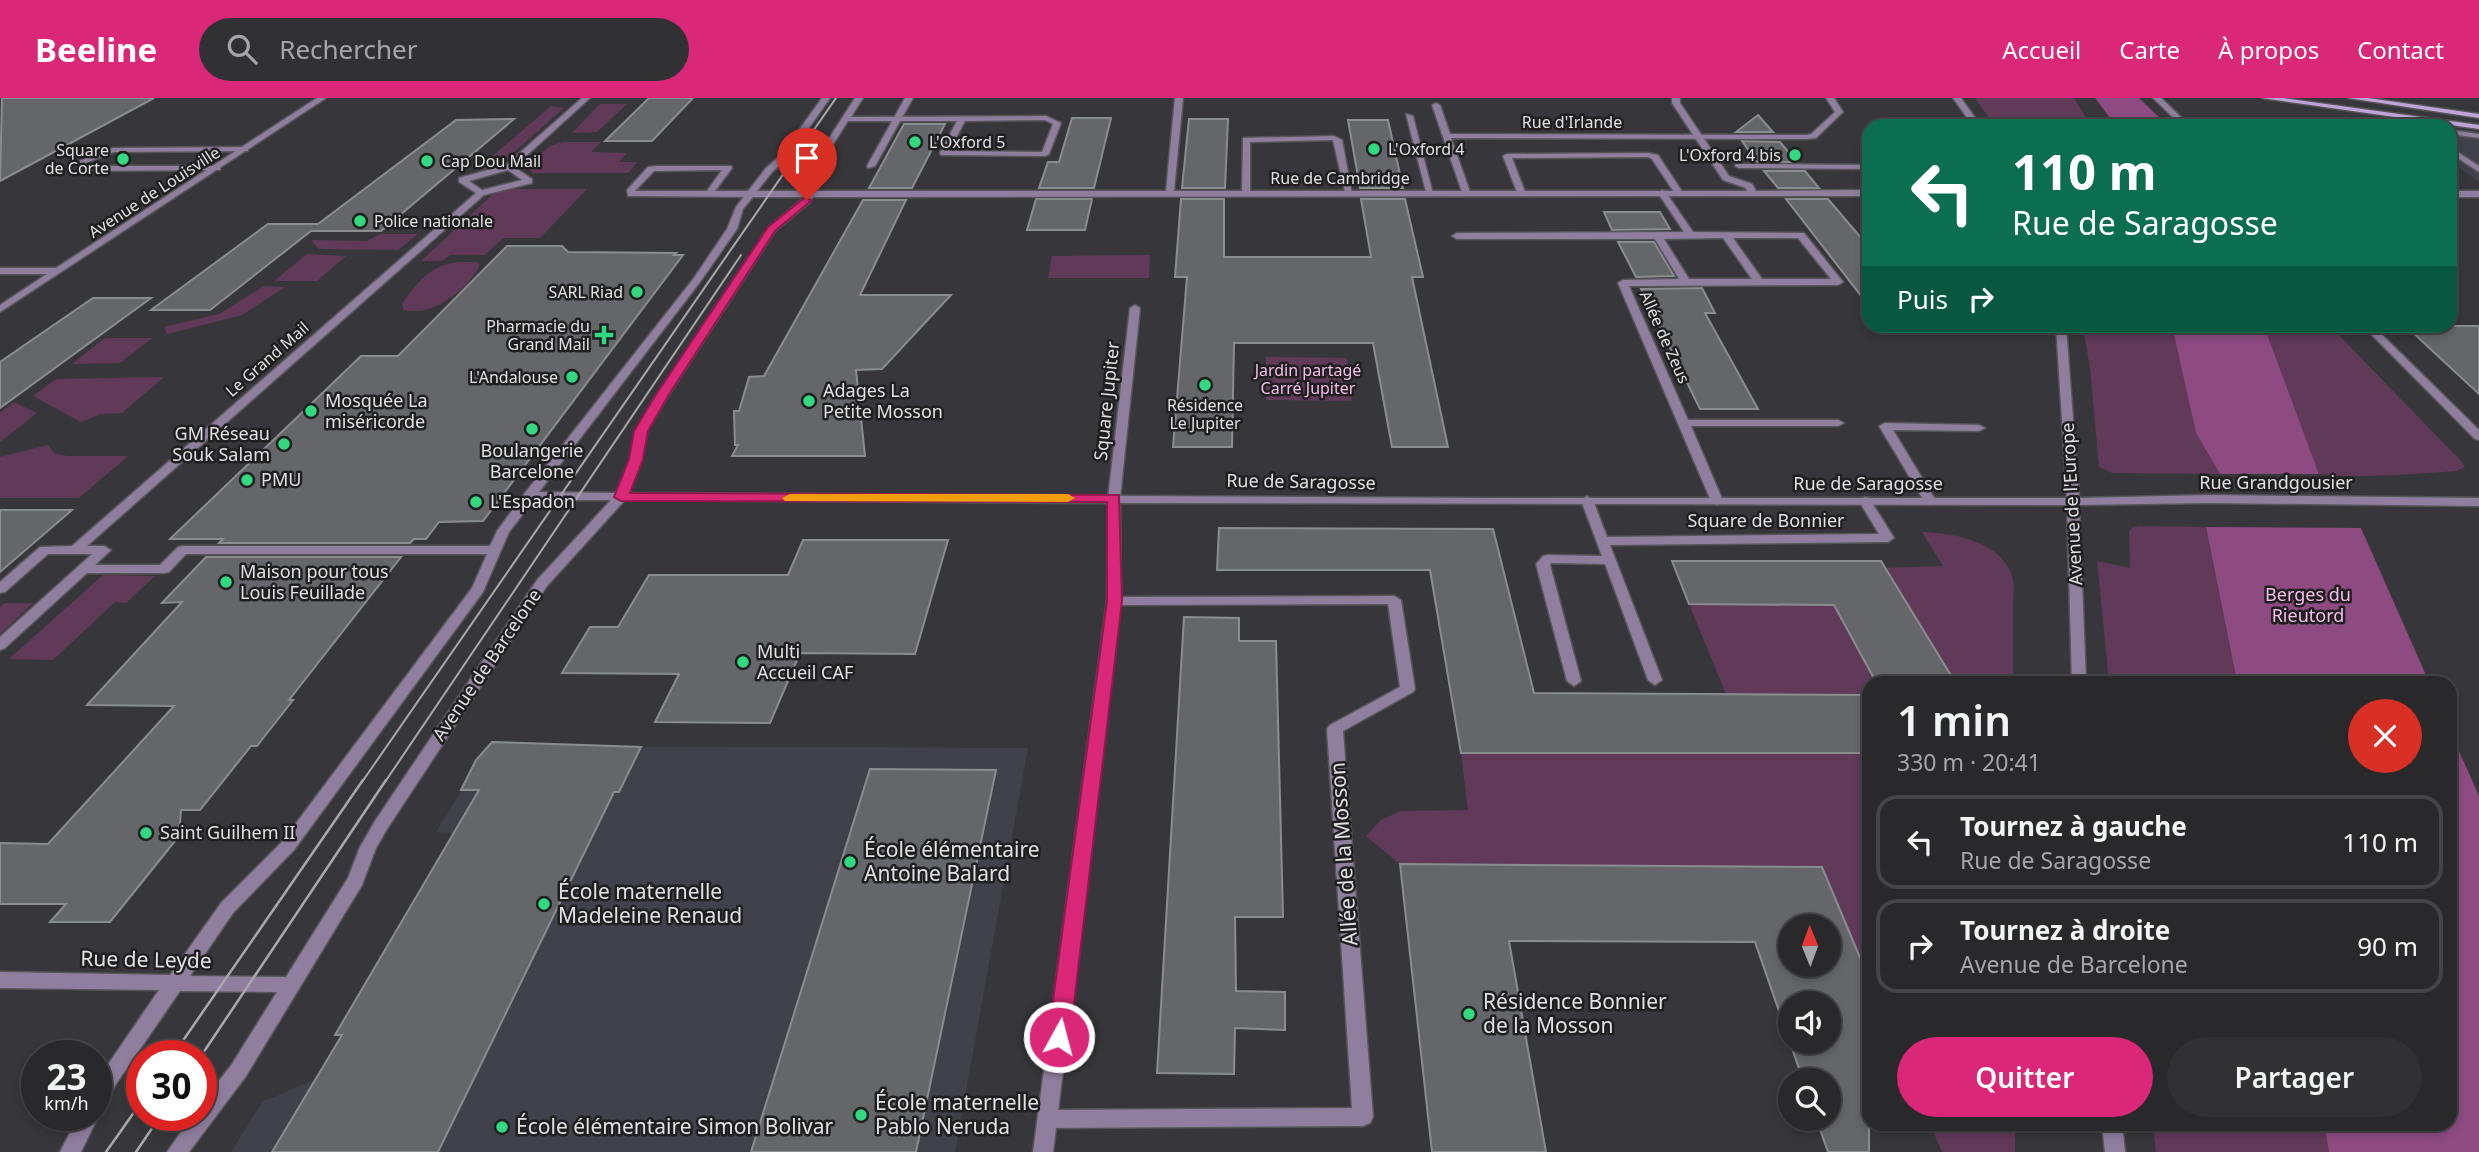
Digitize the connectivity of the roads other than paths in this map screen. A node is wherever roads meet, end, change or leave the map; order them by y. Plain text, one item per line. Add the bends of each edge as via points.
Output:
1 (322, 98) edge
2 (586, 98) edge
3 (826, 98) edge
4 (859, 98) edge
5 (909, 98) edge
6 (1179, 98) edge
7 (1675, 98) edge
8 (1830, 98) edge
9 (1957, 98) edge
10 (2157, 98) edge
11 (2266, 98) edge
12 (2353, 98) edge
13 (1436, 105) dead end
14 (1409, 116) dead end
15 (2479, 116) edge
16 (846, 119) junction
17 (897, 119) junction
18 (962, 119) junction
19 (1972, 119) edge
20 (2179, 119) edge
21 (2420, 119) edge
22 (2457, 124) edge
23 (2479, 127) edge
24 (2457, 133) edge
25 (1447, 136) junction
26 (1698, 136) junction
27 (2479, 136) edge
28 (245, 149) junction
29 (2457, 154) edge
30 (871, 166) dead end
31 (1739, 166) dead end
32 (509, 167) junction
33 (1862, 167) edge
34 (217, 168) junction
35 (2479, 170) edge
36 (1170, 192) junction
37 (1246, 192) junction
38 (1349, 192) junction
39 (1430, 192) junction
40 (1466, 192) junction
41 (1521, 192) junction
42 (1662, 192) junction
43 (1679, 192) junction
44 (481, 193) junction
45 (811, 193) junction
46 (1754, 193) junction
47 (1862, 193) edge
48 (709, 194) junction
49 (751, 194) junction
50 (2457, 194) edge
51 (2479, 194) edge
52 (1690, 235) junction
53 (1726, 235) junction
54 (1457, 236) dead end
55 (1658, 236) junction
56 (0, 271) edge
57 (59, 271) junction
58 (1686, 282) junction
59 (1759, 282) junction
60 (1135, 308) dead end
61 (0, 309) edge
62 (2061, 333) edge
63 (2375, 333) edge
64 (1838, 423) dead end
65 (1686, 424) junction
66 (1979, 428) dead end
67 (2479, 437) edge
68 (529, 496) junction
69 (621, 497) junction
70 (1114, 498) junction
71 (1587, 500) junction
72 (2073, 500) junction
73 (1717, 501) junction
74 (1865, 501) junction
75 (1930, 501) junction
76 (2479, 502) edge
77 (1601, 541) junction
78 (75, 550) junction
79 (495, 550) junction
80 (1608, 560) junction
81 (84, 569) junction
82 (0, 589) edge
83 (1114, 601) junction
84 (0, 645) edge
85 (2079, 676) edge
86 (1655, 680) dead end
87 (1574, 681) dead end
88 (0, 980) edge
89 (176, 982) junction
90 (291, 985) junction
91 (112, 1074) edge
92 (1048, 1118) junction
93 (81, 1131) edge
94 (2113, 1131) edge
95 (70, 1152) edge
96 (177, 1152) edge
97 (1043, 1152) edge
98 (2115, 1152) edge

1 - 28 street, Avenue de Louisville
2 - 32 street
3 - 49 street
4 - 16 street
5 - 17 street
6 - 36 street
7 - 26 street
8 - 26 street, Rue d'Irlande via 1839,112 1813,136
9 - 19 street
10 - 20 street
11 - 21 main road
12 - 15 main road
13 - 25 street
14 - 39 street
16 - 17 street
16 - 45 street via 819,160 818,179
17 - 18 street
17 - 30 street
18 - 18 street via 1046,118 1057,123 1045,153 944,153
22 - 23 main road
24 - 27 street
25 - 26 street, Rue d'Irlande
25 - 40 street
26 - 46 street via 1726,178 1749,186
28 - 34 street, Avenue de Louisville
28 - 34 street via 113,150 78,163 82,169
29 - 35 street
31 - 33 street
32 - 44 street via 462,180
32 - 44 street, Le Grand Mail via 529,181
34 - 57 street, Avenue de Louisville
36 - 37 street, Rue de Cambridge
36 - 45 street, Rue de Cambridge
37 - 38 street, Rue de Cambridge
37 - 38 street via 1246,140 1334,138 1338,139
38 - 39 street, Rue de Cambridge
39 - 40 street, Rue de Cambridge
40 - 41 street, Rue de Cambridge
41 - 42 street, Rue de Cambridge
41 - 43 street via 1507,156 1648,155 1655,157
42 - 43 street, Rue de Cambridge
42 - 52 street
43 - 46 street, Rue de Cambridge
44 - 78 street, Le Grand Mail
45 - 49 street
45 - 69 street, Avenue de Barcelone via 772,229 662,396 641,431
46 - 47 street, Rue de Cambridge
48 - 48 street via 728,168 651,169 630,192
48 - 49 street
49 - 68 street via 697,280
50 - 51 street
52 - 53 street, Allée de Zeus
52 - 55 street, Allée de Zeus
53 - 59 street
53 - 59 street, Allée de Zeus via 1801,235 1838,282
54 - 55 street, Allée de Zeus
55 - 58 street
56 - 57 street
57 - 61 street, Avenue de Louisville
58 - 59 street, Allée de Zeus
58 - 65 street, Allée de Zeus via 1623,283
60 - 70 street, Square Jupiter
62 - 72 street, Avenue de l'Europe
63 - 67 street
64 - 65 street
65 - 73 street, Allée de Zeus
66 - 75 street via 1885,426
68 - 69 street, Rue de Saragosse
68 - 79 street
69 - 70 street, Rue de Saragosse
69 - 90 street, Avenue de Barcelone via 541,583 381,825 356,880
70 - 71 street, Rue de Saragosse
70 - 83 street, Square Jupiter
71 - 73 street, Rue de Saragosse
71 - 77 street
72 - 75 street, Rue de Saragosse
72 - 76 street, Rue Grandgousier
72 - 85 street, Avenue de l'Europe
73 - 74 street, Rue de Saragosse
74 - 75 street, Rue de Saragosse
74 - 77 street, Square de Bonnier via 1888,538
77 - 80 street
78 - 81 street via 104,550
78 - 82 street via 45,550
79 - 81 street via 183,550 164,569
79 - 89 street via 478,589 437,645 288,846 227,908
80 - 86 street
80 - 87 street via 1548,559 1542,564
81 - 84 street
83 - 92 street, Square Jupiter
83 - 92 street, Allée de la Mosson via 1394,600 1408,690 1335,729 1363,1117
88 - 89 street, Rue de Leyde
89 - 90 street, Rue de Leyde
89 - 91 street
90 - 96 street, Avenue de Barcelone via 239,1070
92 - 97 street, Square Jupiter
93 - 95 street
94 - 98 street

